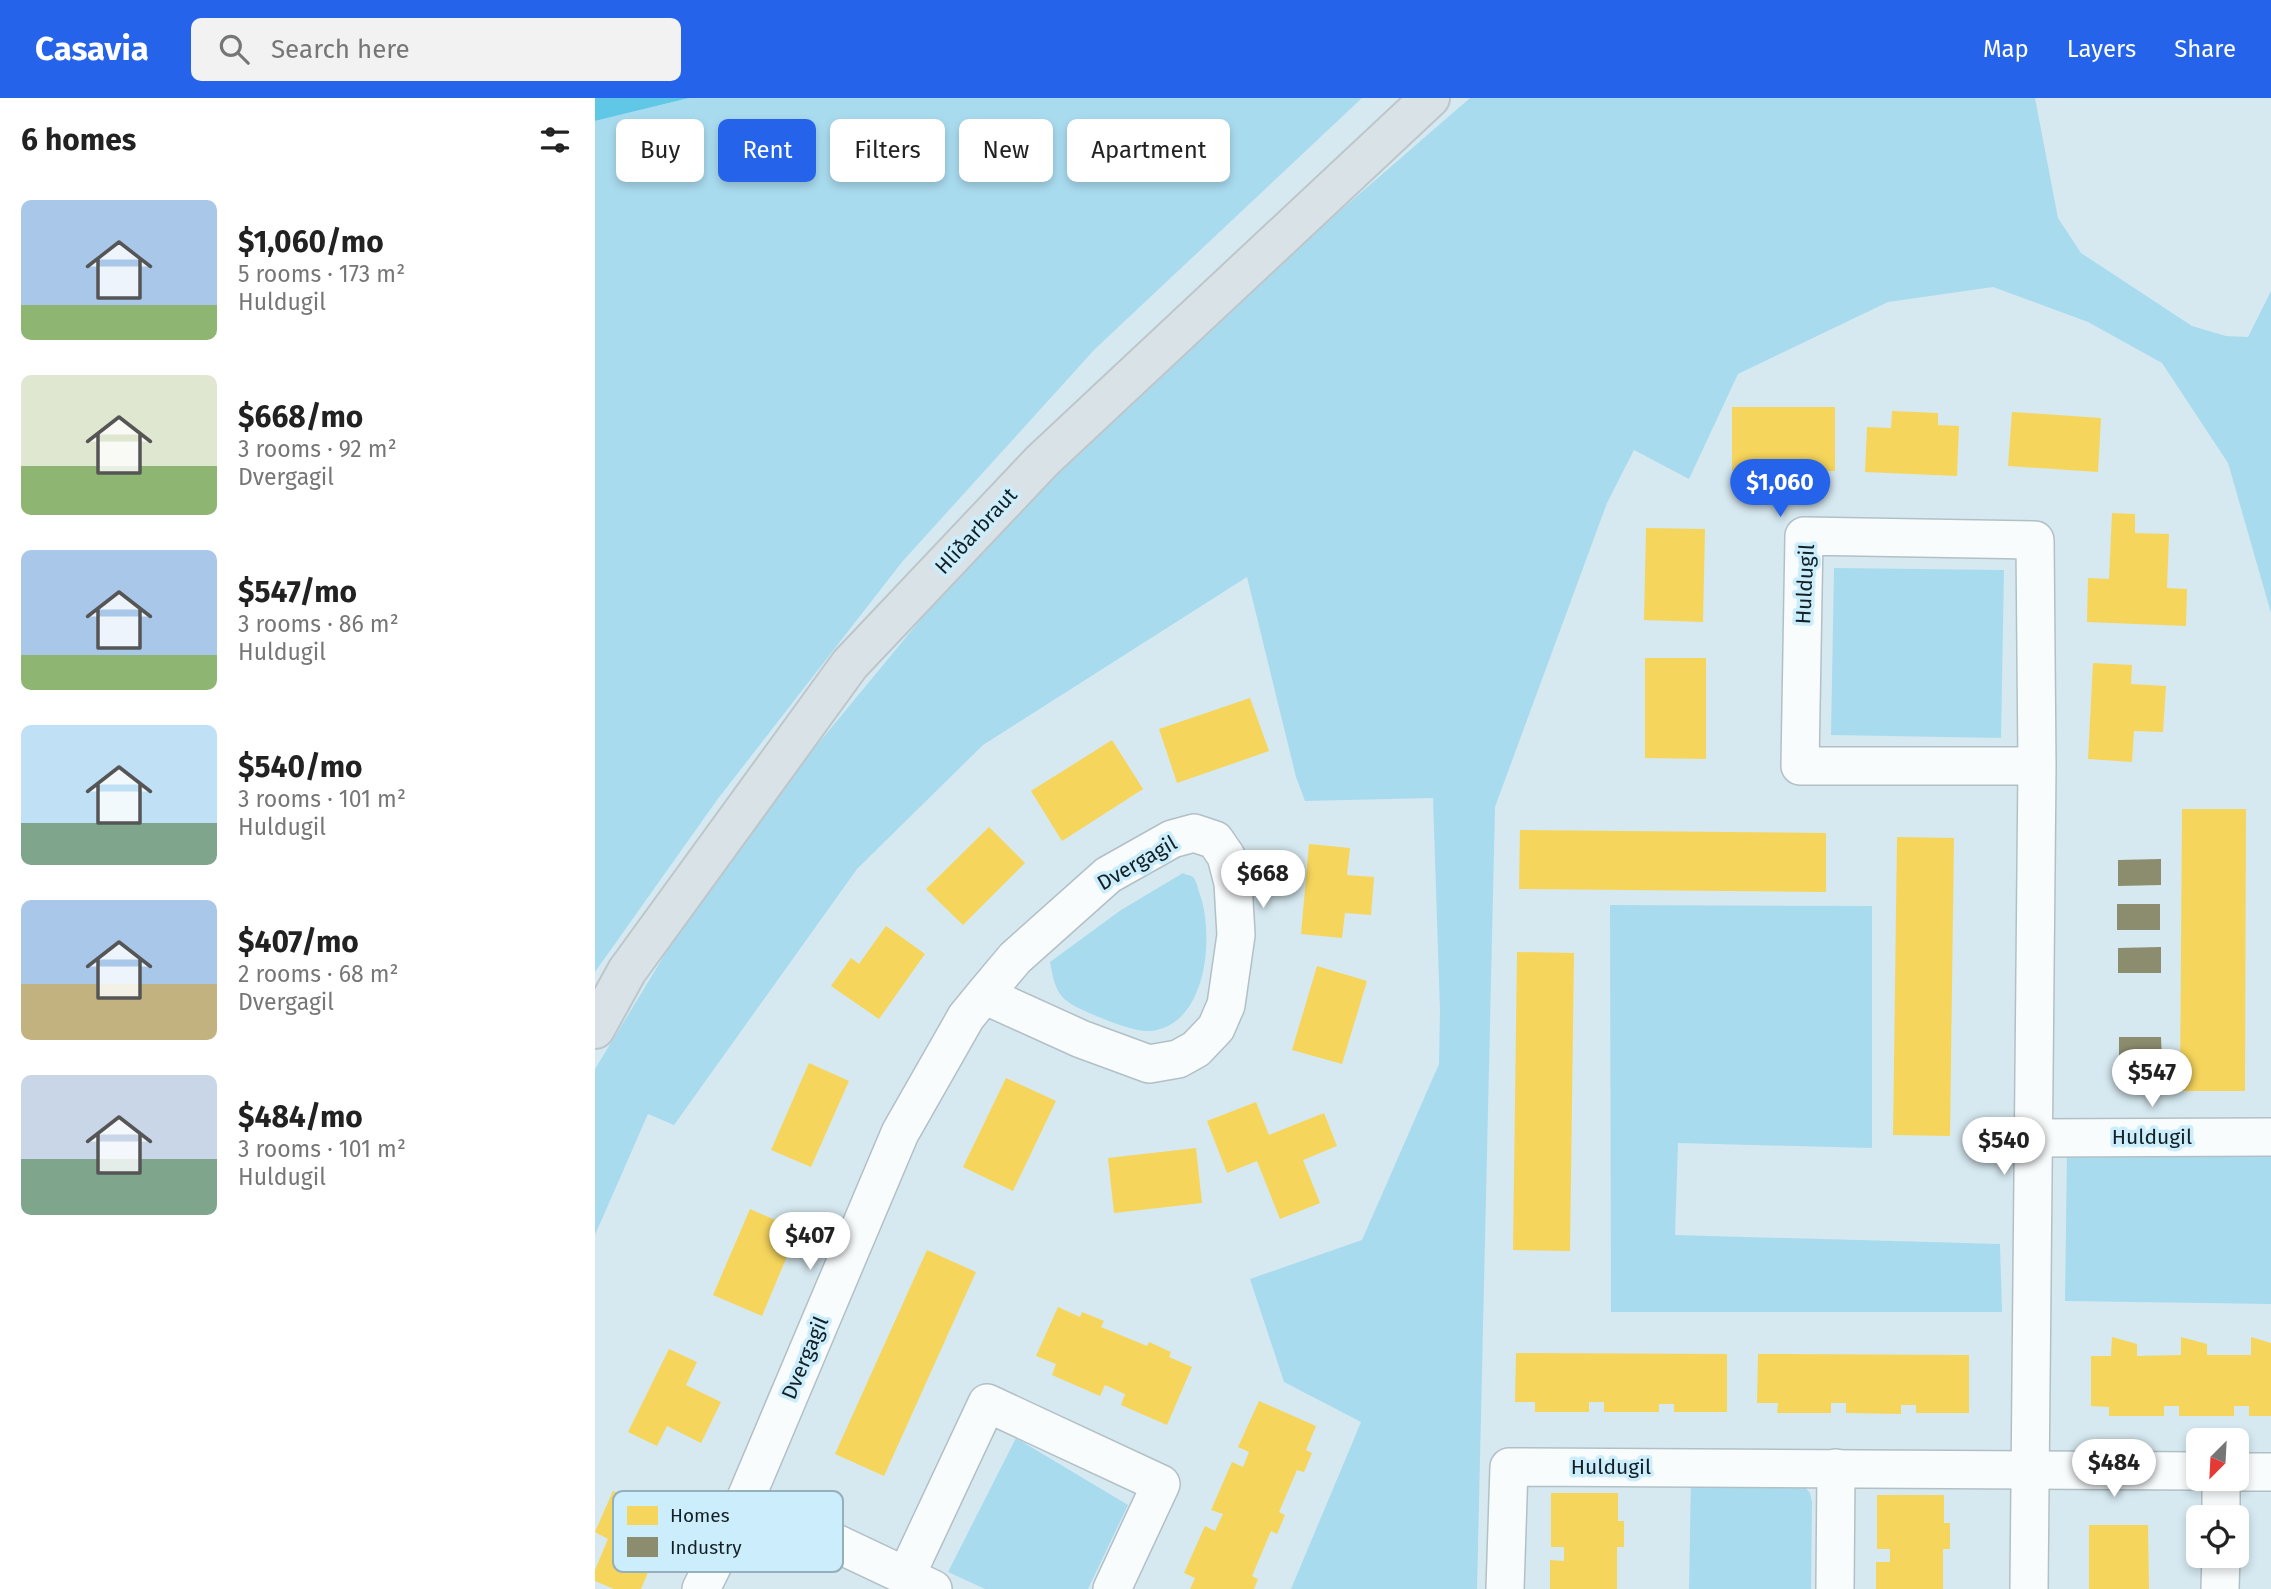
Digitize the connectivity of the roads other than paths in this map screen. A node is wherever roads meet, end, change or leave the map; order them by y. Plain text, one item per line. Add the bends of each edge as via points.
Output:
1 (1430, 98) edge
2 (2036, 766) junction
3 (983, 995) junction
4 (595, 1028) edge
5 (2271, 1136) edge
6 (2033, 1138) junction
7 (1836, 1468) junction
8 (2030, 1469) junction
9 (2186, 1471) edge
10 (2249, 1472) edge
11 (2271, 1472) edge
12 (749, 1491) edge
13 (843, 1547) edge
14 (2221, 1568) edge
15 (709, 1572) edge
16 (919, 1583) edge
17 (701, 1589) edge
18 (1112, 1589) edge
19 (1505, 1589) edge
20 (1835, 1589) edge
21 (2029, 1589) edge
22 (2220, 1589) edge

1 - 4 main road, Hlíðarbraut via 1042,461 851,664 627,971
2 - 2 street, Huldugil via 2035,540 1804,536 1800,766
2 - 6 street, Huldugil
3 - 3 street, Dvergagil via 1149,1064 1178,1059 1196,1049 1216,1028 1226,1005 1235,935 1233,883 1226,856 1215,840 1193,833 1172,839 1108,875 1015,958
3 - 12 street, Dvergagil via 900,1133
5 - 6 street, Huldugil
6 - 8 street, Huldugil
7 - 8 street, Huldugil
7 - 19 street, Huldugil via 1509,1467
7 - 20 street
8 - 9 street, Huldugil
8 - 21 street, Huldugil
10 - 11 street
13 - 16 street
14 - 22 street
15 - 17 street, Dvergagil
16 - 18 street via 987,1403 1161,1484

